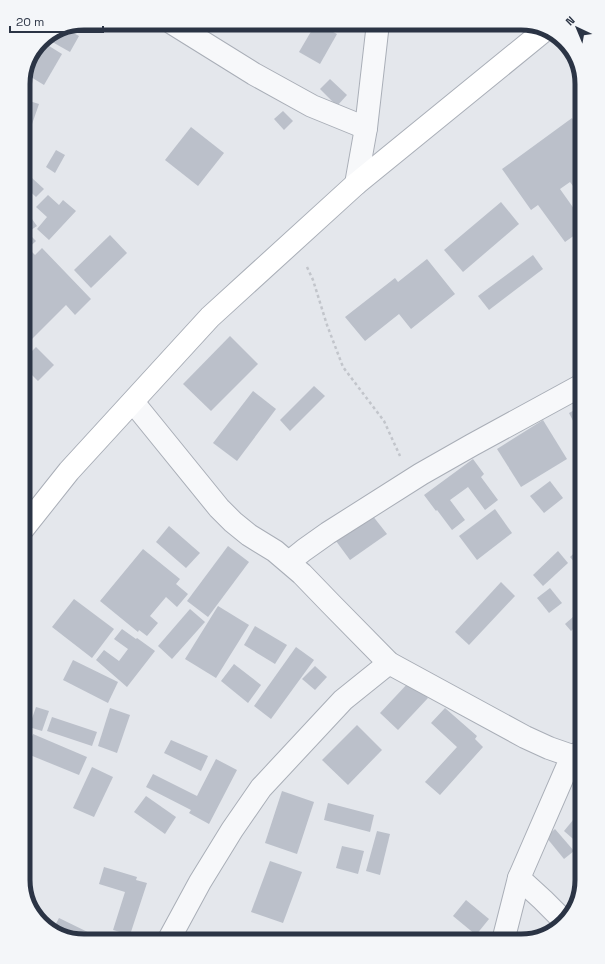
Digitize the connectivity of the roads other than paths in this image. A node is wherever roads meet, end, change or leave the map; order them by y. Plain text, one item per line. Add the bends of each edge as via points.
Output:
1 (183, 30) edge
2 (377, 30) edge
3 (540, 34) edge
4 (366, 128) junction
5 (356, 184) junction
6 (575, 389) edge
7 (133, 402) junction
8 (30, 521) edge
9 (289, 562) junction
10 (389, 663) junction
11 (575, 754) edge
12 (575, 758) edge
13 (519, 878) junction
14 (560, 917) edge
15 (172, 934) edge
16 (505, 934) edge

1 - 4 street via 312,106
2 - 4 street
3 - 5 main road
4 - 5 street
5 - 7 main road via 210,318
6 - 9 street via 408,482 328,532
7 - 8 main road via 69,471
7 - 9 street via 233,522
9 - 10 street
10 - 11 street via 525,737 549,748
10 - 15 street via 343,700 261,788 200,882
12 - 13 street
13 - 14 street
13 - 16 street

